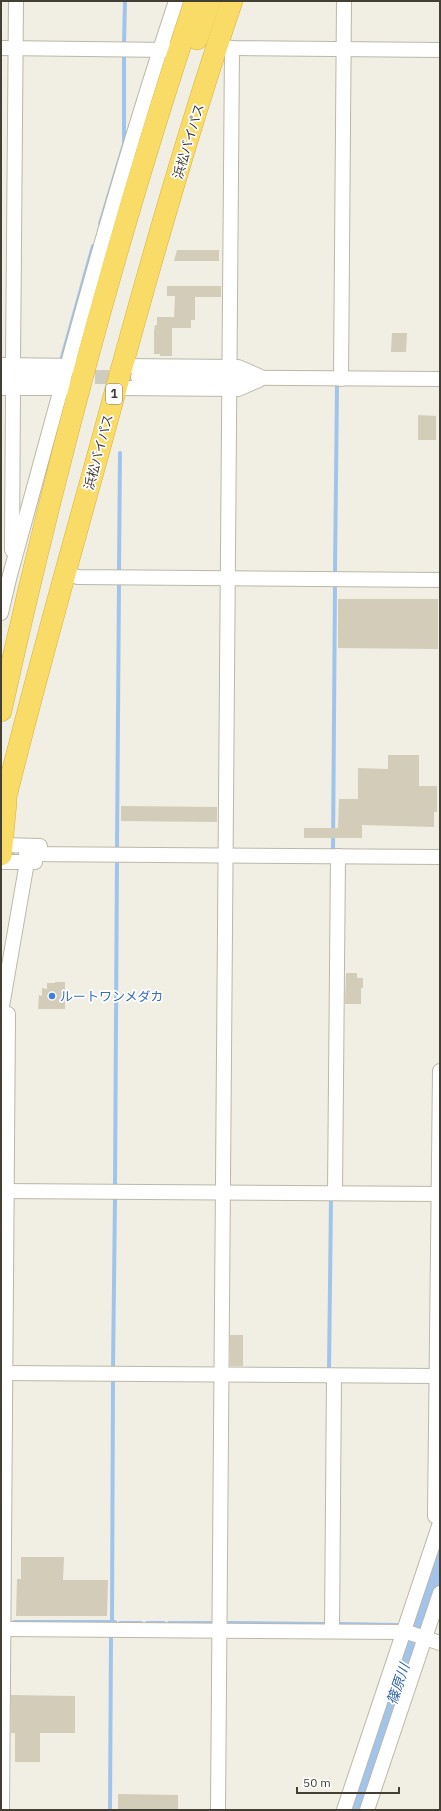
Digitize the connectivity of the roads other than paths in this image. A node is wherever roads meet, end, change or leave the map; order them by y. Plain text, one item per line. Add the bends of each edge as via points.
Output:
1 (16, 1) edge
2 (176, 1) edge
3 (195, 1) edge
4 (210, 1) edge
5 (232, 1) edge
6 (344, 1) edge
7 (225, 46) junction
8 (1, 48) edge
9 (16, 48) junction
10 (343, 49) junction
11 (440, 50) edge
12 (169, 51) junction
13 (134, 195) junction
14 (7, 365) edge
15 (76, 366) junction
16 (130, 372) junction
17 (1, 376) edge
18 (229, 378) junction
19 (263, 378) junction
20 (341, 379) junction
21 (440, 380) edge
22 (66, 384) junction
23 (7, 388) edge
24 (116, 388) junction
25 (65, 573) junction
26 (5, 575) edge
27 (228, 578) junction
28 (440, 580) edge
29 (1, 613) edge
30 (1, 711) edge
31 (8, 790) junction
32 (1, 818) edge
33 (1, 854) edge
34 (104, 854) junction
35 (225, 855) junction
36 (338, 856) junction
37 (440, 857) edge
38 (26, 858) junction
39 (1, 1012) edge
40 (440, 1071) edge
41 (4, 1191) edge
42 (223, 1192) junction
43 (335, 1193) junction
44 (440, 1194) edge
45 (3, 1373) edge
46 (221, 1375) junction
47 (334, 1376) junction
48 (438, 1376) edge
49 (440, 1518) edge
50 (440, 1523) edge
51 (440, 1593) edge
52 (2, 1629) edge
53 (220, 1631) junction
54 (332, 1631) junction
55 (405, 1632) junction
56 (423, 1637) junction
57 (440, 1643) edge
58 (2, 1810) edge
59 (218, 1810) edge
60 (344, 1810) edge
61 (367, 1810) edge

1 - 9 street
2 - 12 street
3 - 12 highway
4 - 13 highway via 174,100
5 - 7 highway, 浜松バイパス / 1
6 - 10 street
7 - 10 street
7 - 16 highway, 浜松バイパス / 1 via 166,213
7 - 18 street
8 - 9 street
9 - 12 street
9 - 14 street
10 - 11 street
10 - 20 street
12 - 13 highway
12 - 15 street via 115,198
13 - 15 highway
14 - 15 street
15 - 22 highway
16 - 18 street
16 - 18 street
16 - 24 highway, 浜松バイパス / 1
17 - 22 street
18 - 19 street via 238,367
18 - 19 street via 238,389
18 - 24 street
18 - 27 street
19 - 20 street
20 - 21 street
22 - 23 street
22 - 26 street
22 - 30 highway via 40,543
23 - 26 street via 12,550
24 - 25 highway, 浜松バイパス / 1
25 - 27 street via 78,577
25 - 31 highway, 浜松バイパス / 1
26 - 29 street
27 - 28 street
27 - 35 street
31 - 32 highway, 1
31 - 33 highway
33 - 34 street via 80,846
33 - 38 street
34 - 35 street
34 - 38 street via 80,862
35 - 36 street
35 - 42 street
36 - 37 street
36 - 43 street
38 - 39 street
39 - 41 street via 8,1014
40 - 44 street
41 - 42 street
41 - 45 street
42 - 43 street
42 - 46 street
43 - 44 street
44 - 48 street
45 - 46 street
45 - 52 street
46 - 47 street
46 - 53 street
47 - 48 street
47 - 54 street
48 - 49 street via 435,1516
50 - 55 street
51 - 56 street
52 - 53 street
52 - 58 street
53 - 54 street
53 - 59 street
54 - 55 street
55 - 56 street
55 - 60 street
56 - 57 street
56 - 61 street

